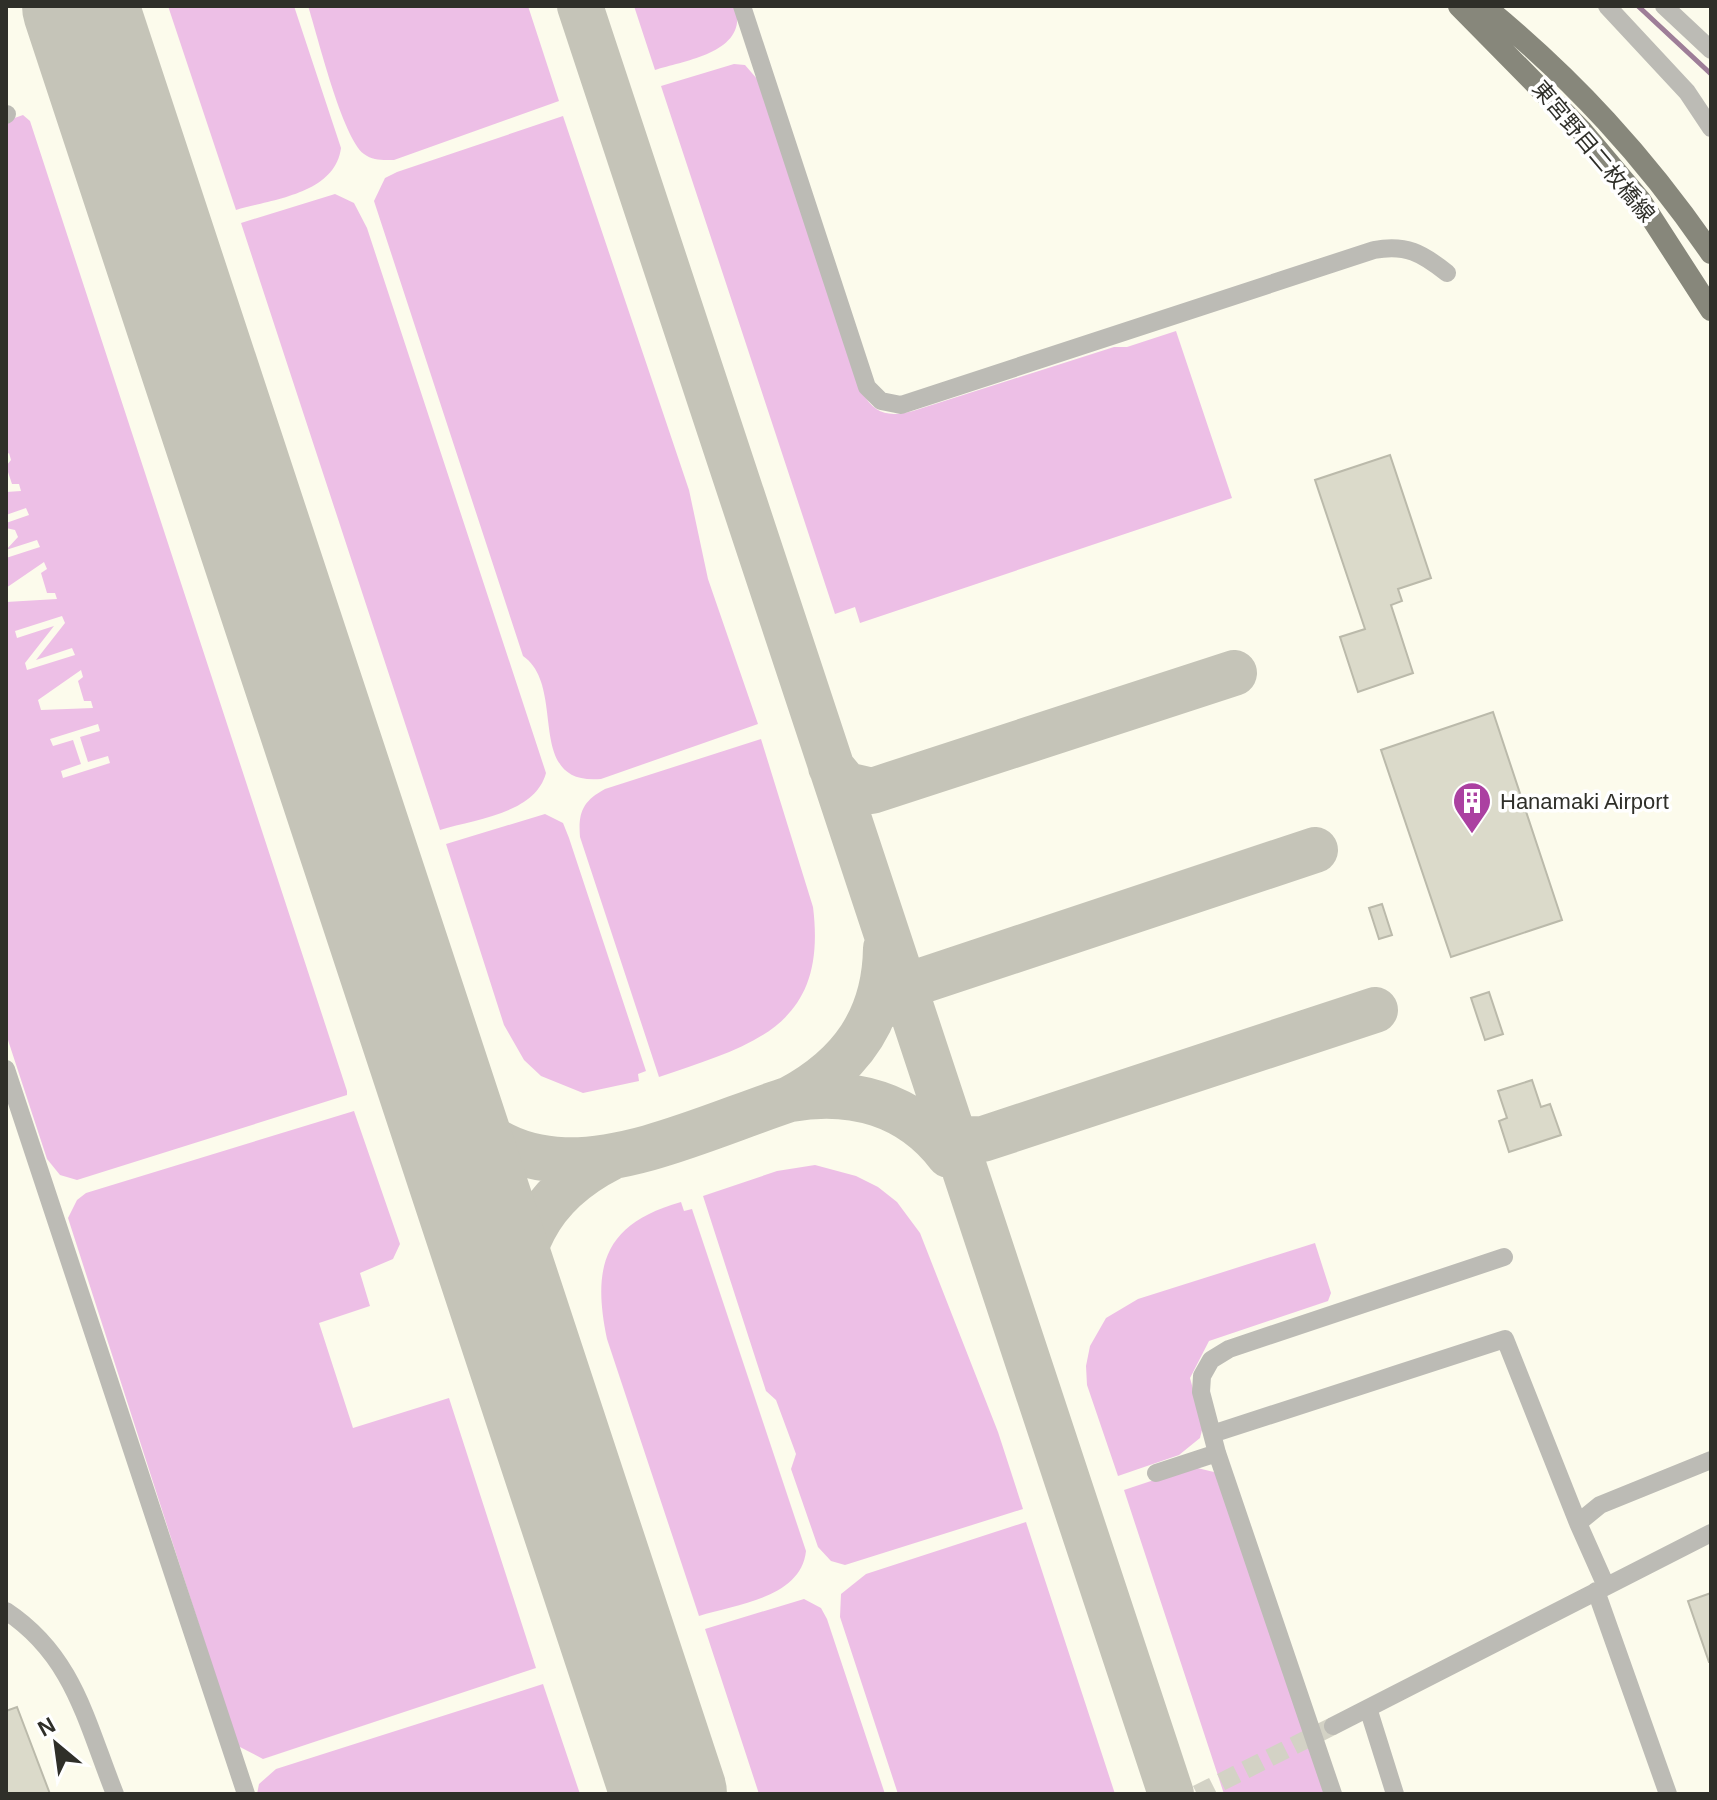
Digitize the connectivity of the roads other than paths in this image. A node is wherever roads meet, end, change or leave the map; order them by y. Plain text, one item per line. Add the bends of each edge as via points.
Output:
1 (742, 6) edge
2 (1459, 6) edge
3 (1484, 6) edge
4 (1607, 6) edge
5 (1664, 6) edge
6 (1711, 50) edge
7 (1711, 128) edge
8 (1711, 253) edge
9 (1447, 273) dead end
10 (1711, 310) edge
11 (6, 1069) edge
12 (1504, 1257) dead end
13 (1212, 1434) junction
14 (1217, 1453) junction
15 (1711, 1460) edge
16 (1156, 1473) dead end
17 (1578, 1523) junction
18 (1711, 1533) edge
19 (1601, 1589) junction
20 (6, 1611) edge
21 (1368, 1708) junction
22 (1333, 1726) tunnel mouth
23 (115, 1794) edge
24 (246, 1794) edge
25 (1333, 1794) edge
26 (1395, 1794) edge
27 (1668, 1794) edge

1 - 9 street via 867,387 881,401 901,405 1374,250 1417,251
2 - 10 main road, 東宮野目二枚橋線 via 1582,131 1640,200
3 - 8 main road, 東宮野目二枚橋線 via 1608,118
4 - 7 street via 1687,92
5 - 6 street
11 - 24 street
12 - 13 street via 1229,1349 1211,1360 1202,1376
13 - 14 street
13 - 17 street via 1505,1339
14 - 16 street
14 - 25 street
15 - 17 street via 1600,1505
17 - 19 street
18 - 19 street
19 - 21 street
19 - 27 street
20 - 23 street via 29,1627 64,1667
21 - 22 street
21 - 26 street

